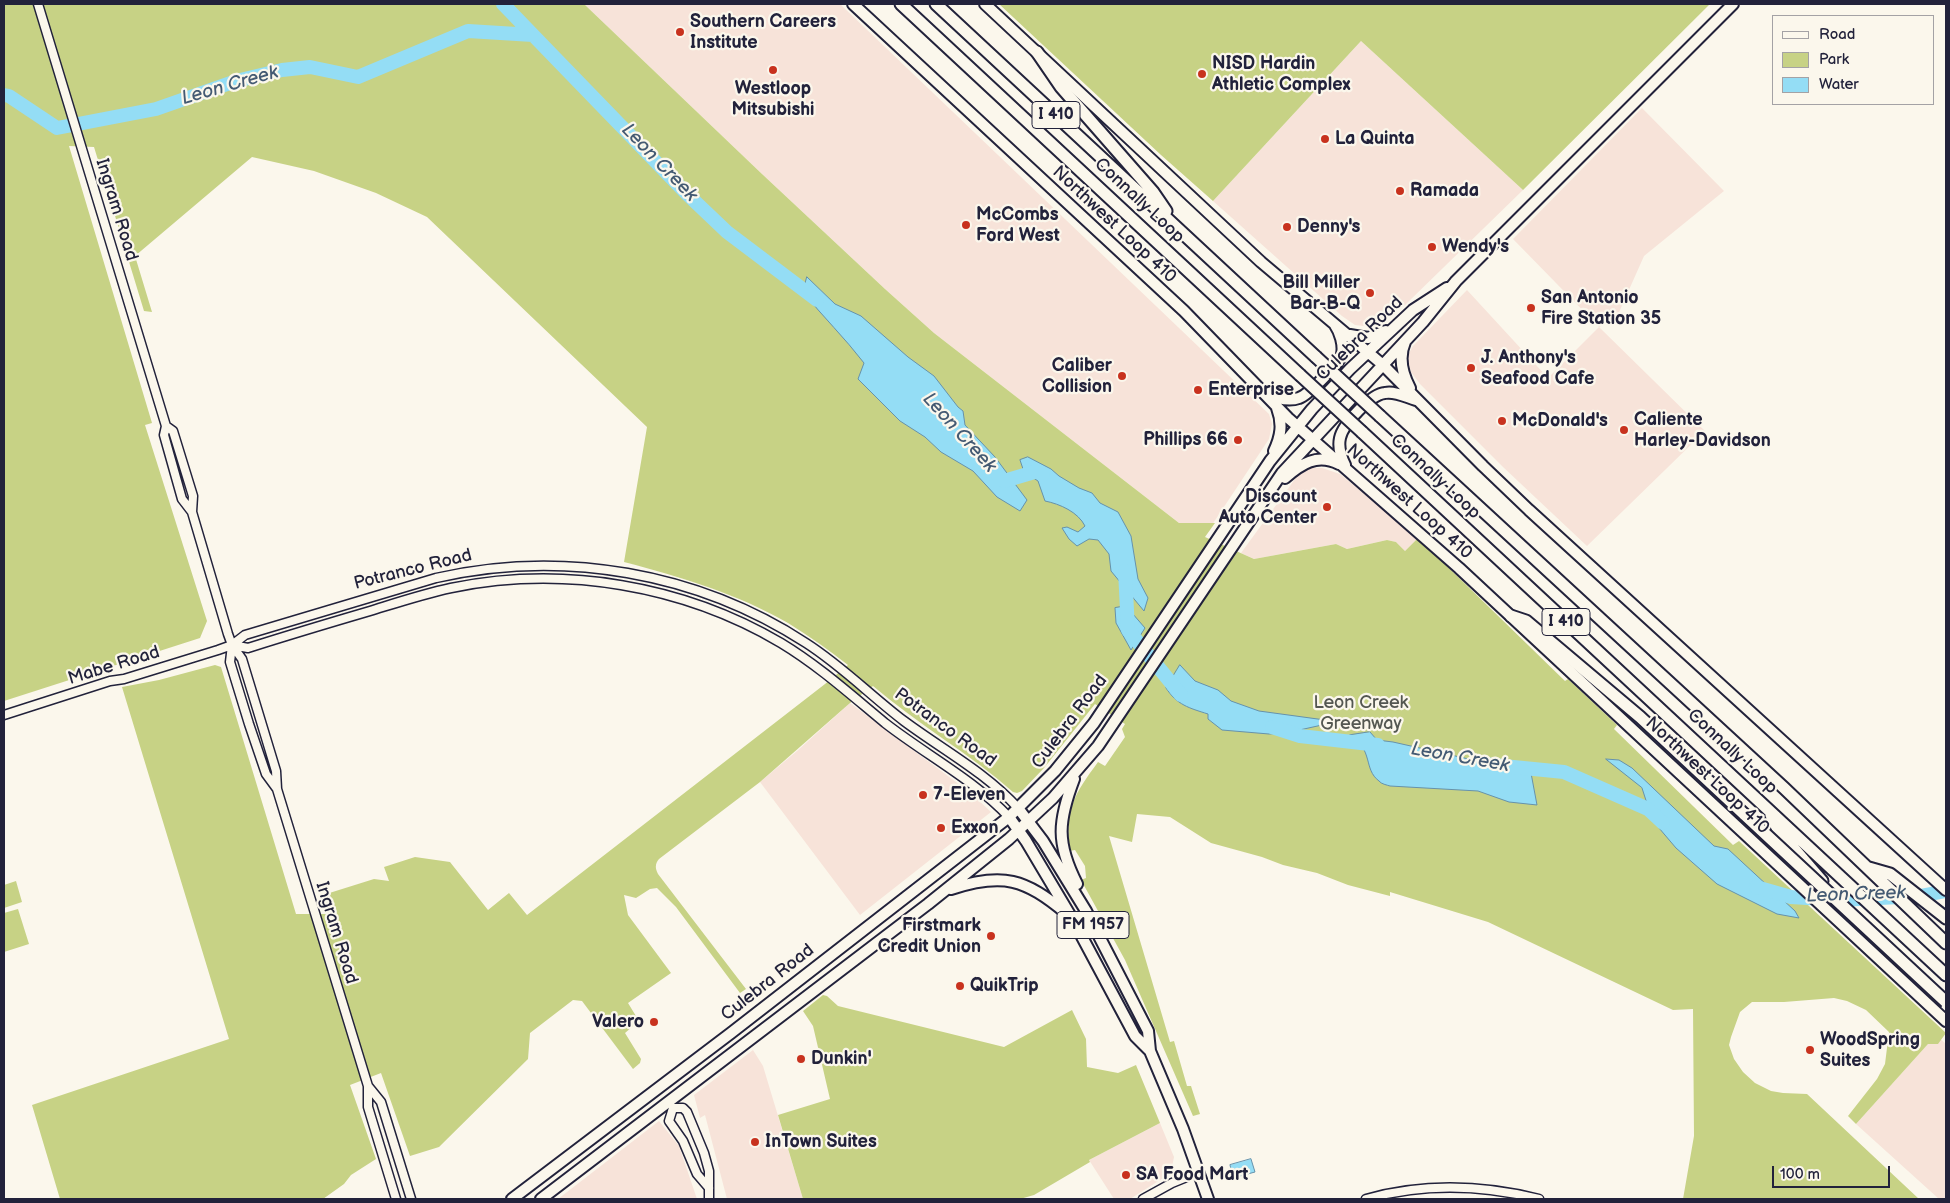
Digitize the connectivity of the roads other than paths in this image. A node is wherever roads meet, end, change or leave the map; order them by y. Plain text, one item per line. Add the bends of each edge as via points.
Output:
1 (38, 4) edge
2 (853, 4) edge
3 (901, 4) edge
4 (936, 4) edge
5 (985, 4) edge
6 (1733, 4) edge
7 (1037, 52) junction
8 (1175, 226) junction
9 (1456, 281) junction
10 (1400, 322) junction
11 (1334, 324) junction
12 (1343, 331) junction
13 (1407, 339) junction
14 (1368, 352) junction
15 (1383, 365) junction
16 (1263, 392) junction
17 (1419, 401) junction
18 (1277, 407) junction
19 (1298, 426) junction
20 (1313, 440) junction
21 (1270, 461) junction
22 (1348, 470) junction
23 (1268, 494) junction
24 (685, 586) junction
25 (382, 592) junction
26 (681, 600) junction
27 (386, 606) junction
28 (1511, 616) junction
29 (232, 645) junction
30 (826, 656) junction
31 (818, 668) junction
32 (4, 715) edge
33 (1077, 772) junction
34 (277, 788) junction
35 (1018, 808) junction
36 (1009, 817) junction
37 (1030, 822) junction
38 (1782, 829) junction
39 (1019, 831) junction
40 (1865, 867) junction
41 (1946, 890) edge
42 (943, 892) junction
43 (1086, 911) junction
44 (1946, 918) edge
45 (1074, 920) junction
46 (1946, 943) edge
47 (1946, 975) edge
48 (1946, 1002) edge
49 (1946, 1008) edge
50 (1946, 1021) edge
51 (1150, 1051) junction
52 (368, 1086) junction
53 (659, 1088) junction
54 (671, 1105) junction
55 (1199, 1172) junction
56 (708, 1188) junction
57 (396, 1199) edge
58 (411, 1199) edge
59 (512, 1199) edge
60 (541, 1199) edge
61 (709, 1199) edge
62 (1143, 1199) edge
63 (1208, 1199) edge
64 (1366, 1199) edge
65 (1539, 1199) edge

1 - 29 street, Ingram Road via 166,426 173,431 193,496 192,512
2 - 16 main road, Northwest Loop 410 via 1174,301
3 - 38 highway, Connally Loop / I 410, bridge via 1770,811
4 - 8 highway, Connally Loop / I 410
5 - 7 main road
6 - 9 main road, Culebra Road
7 - 8 highway via 1061,87 1153,192
7 - 11 main road via 1261,262
8 - 40 highway, Connally Loop / I 410, bridge
9 - 10 main road, Culebra Road
9 - 13 main road, Culebra Road
10 - 12 main road via 1371,337 1354,336
10 - 14 main road, Culebra Road
11 - 12 main road
11 - 16 main road via 1342,345 1340,358 1307,394 1289,400
12 - 14 main road
13 - 15 main road, Culebra Road
13 - 17 main road via 1402,354 1402,370 1409,388
14 - 15 main road
14 - 19 main road, Culebra Road
15 - 17 main road
15 - 20 main road, Culebra Road
16 - 18 main road, Northwest Loop 410
17 - 22 main road via 1390,392 1379,394 1367,402 1340,436 1340,452
17 - 41 main road via 1534,515
18 - 19 main road, Northwest Loop 410
18 - 21 main road via 1281,432
19 - 20 main road, Northwest Loop 410
19 - 21 main road, Culebra Road
20 - 22 main road, Northwest Loop 410
20 - 23 main road, Culebra Road via 1282,473
21 - 35 main road, Culebra Road via 1099,714 1064,761
22 - 23 main road via 1327,460 1308,462
22 - 28 main road, Northwest Loop 410
23 - 33 main road, Culebra Road via 1114,724
24 - 25 street, Potranco Road via 607,569 545,566 468,571
24 - 26 street
24 - 30 street, Potranco Road via 752,612
25 - 27 street
25 - 29 street, Potranco Road via 245,635
26 - 27 street, Potranco Road via 607,583 535,579 465,586
26 - 31 street, Potranco Road via 747,625
27 - 29 street, Potranco Road via 248,648
28 - 48 highway, bridge via 1526,622 1623,703
28 - 50 main road, Northwest Loop 410
29 - 32 street, Mabe Road
29 - 34 street, Ingram Road via 242,659 276,771
29 - 34 street, Ingram Road via 230,662 249,724 266,774
30 - 31 street
30 - 35 street, Potranco Road via 903,720 977,770
31 - 36 street, Potranco Road via 896,731 970,783
33 - 37 main road, Culebra Road
33 - 43 main road via 1064,808 1061,834 1066,862 1082,893
34 - 52 street, Ingram Road
35 - 36 main road, Culebra Road
35 - 37 main road, Potranco Road / FM 1957
36 - 39 main road, Potranco Road / FM 1957
36 - 53 main road, Culebra Road
37 - 39 main road, Culebra Road
37 - 43 main road, Potranco Road / FM 1957
38 - 47 highway
38 - 49 highway, bridge via 1842,904
39 - 42 main road, Culebra Road
39 - 45 main road, Potranco Road / FM 1957
40 - 44 highway via 1890,874
40 - 46 highway, Connally Loop / I 410
42 - 45 main road via 983,880 1013,882 1039,892
42 - 54 main road, Culebra Road
43 - 51 main road, Potranco Road / FM 1957 via 1148,1032
45 - 51 main road, Potranco Road / FM 1957 via 1135,1036
51 - 55 main road, FM 1957
52 - 57 street, Ingram Road via 368,1106
52 - 58 street, Ingram Road via 381,1102
53 - 54 street
53 - 59 main road, Culebra Road
54 - 56 street via 670,1121 683,1141 697,1174
54 - 56 street via 687,1112 709,1171
54 - 60 main road, Culebra Road
55 - 62 street
55 - 63 main road, FM 1957
56 - 61 street
64 - 65 street via 1422,1189 1470,1188 1509,1191

